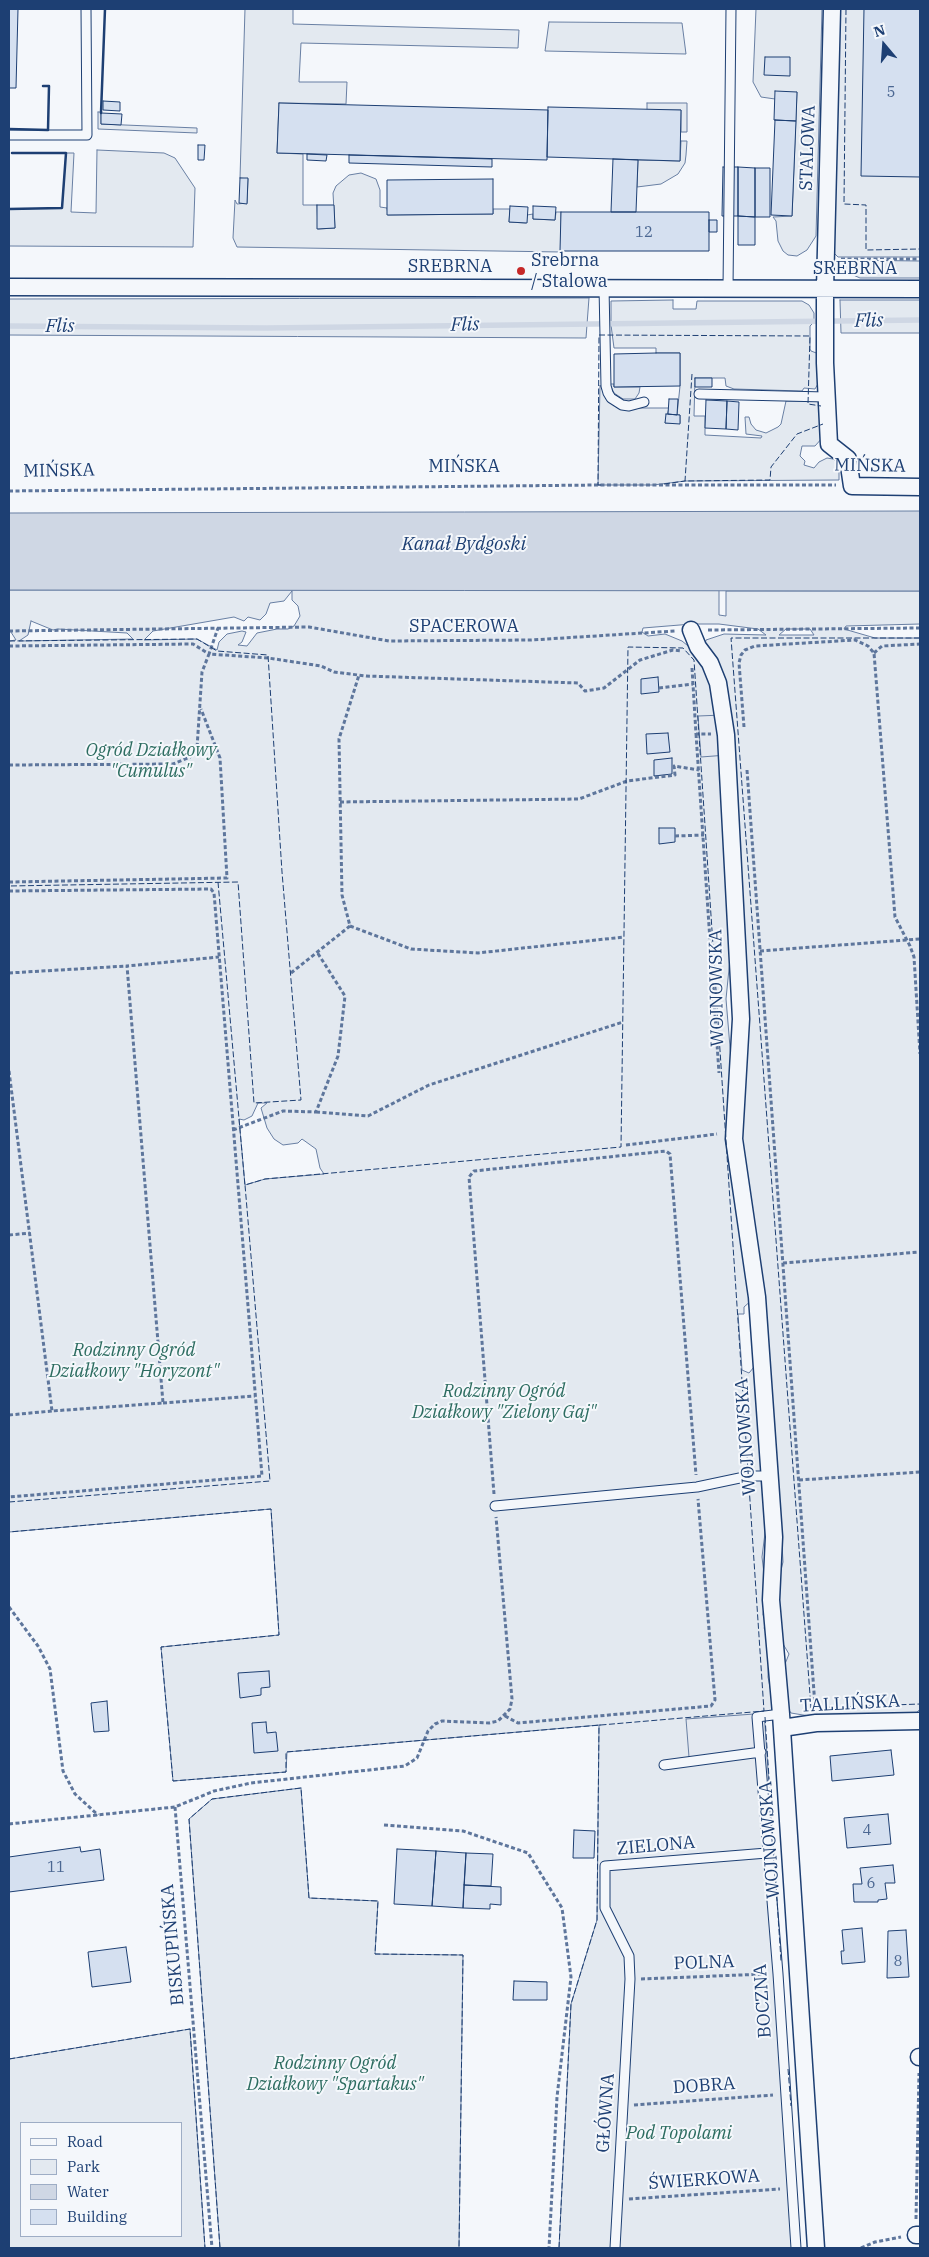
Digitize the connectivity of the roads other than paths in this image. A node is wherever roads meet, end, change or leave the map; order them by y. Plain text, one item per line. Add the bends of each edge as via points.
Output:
1 (86, 9) edge
2 (731, 9) edge
3 (832, 9) edge
4 (9, 135) edge
5 (9, 287) edge
6 (604, 287) junction
7 (728, 288) junction
8 (824, 289) junction
9 (920, 289) edge
10 (699, 394) dead end
11 (826, 397) junction
12 (644, 402) dead end
13 (852, 486) joint
14 (920, 487) edge
15 (691, 630) road end
16 (768, 1476) junction
17 (495, 1506) dead end
18 (782, 1721) junction
19 (920, 1721) edge
20 (761, 1752) junction
21 (664, 1765) dead end
22 (767, 1853) junction
23 (630, 1979) joint
24 (615, 2248) edge
25 (796, 2248) edge
26 (816, 2248) edge

1 - 4 lane via 87,135
2 - 7 lane
3 - 8 street, STALOWA
5 - 6 street, SREBRNA
6 - 7 street, SREBRNA
6 - 12 lane via 608,393 622,405
7 - 8 street, SREBRNA
8 - 9 street, SREBRNA
8 - 11 street, STALOWA
10 - 11 lane
11 - 13 street, STALOWA via 829,444 848,460
13 - 14 street, MIŃSKA
15 - 16 street, WOJNOWSKA via 718,683 726,735 741,1018 734,1139 757,1297
16 - 17 lane via 749,1476 696,1487
16 - 18 street, WOJNOWSKA via 774,1537 771,1600
18 - 19 street, TALLIŃSKA
18 - 20 lane, BOCZNA via 757,1717
18 - 26 street, WOJNOWSKA
20 - 21 lane
20 - 22 lane, BOCZNA
22 - 23 lane, ZIELONA via 605,1866 605,1908 629,1956
22 - 25 lane, BOCZNA
23 - 24 lane, GŁÓWNA

